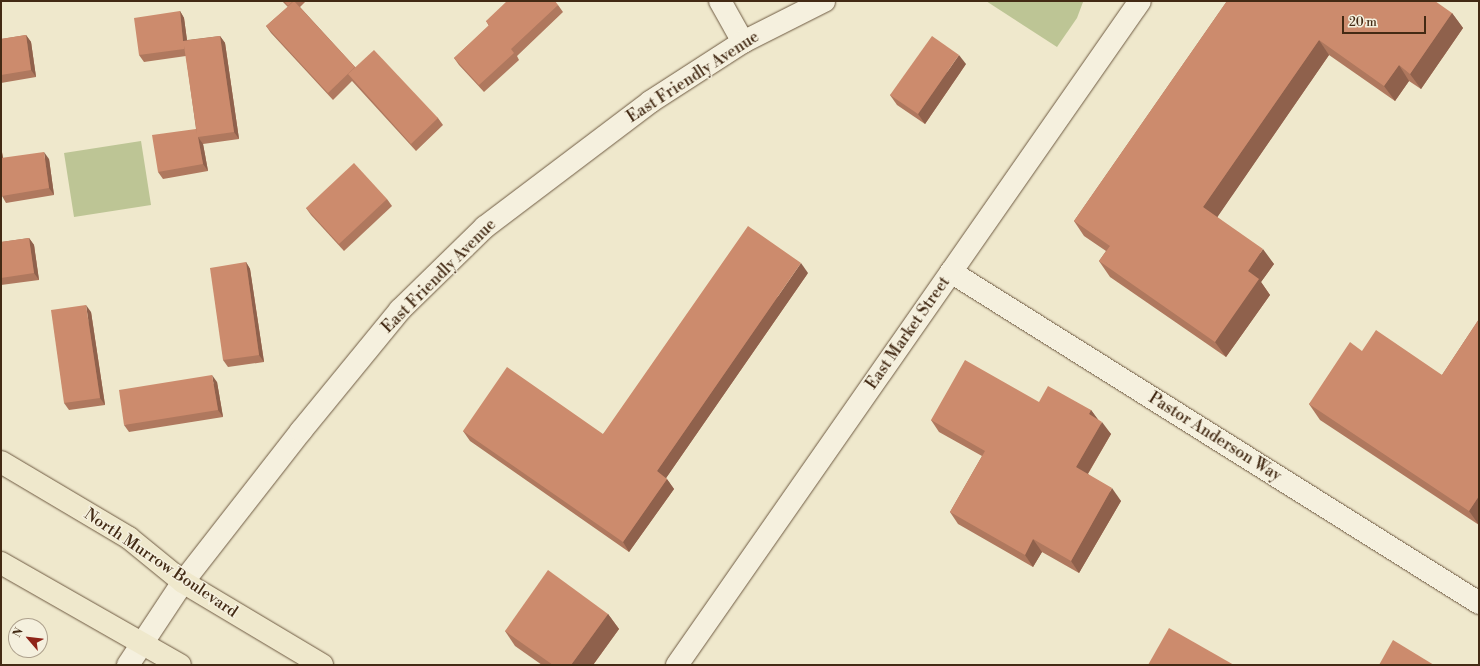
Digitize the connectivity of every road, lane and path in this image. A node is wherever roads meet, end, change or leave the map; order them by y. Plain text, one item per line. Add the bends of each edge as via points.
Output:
1 (720, 1) edge
2 (824, 1) edge
3 (1122, 1) edge
4 (1140, 1) edge
5 (1122, 27) junction
6 (743, 42) junction
7 (951, 272) junction
8 (1, 462) edge
9 (1, 563) edge
10 (183, 582) junction
11 (1479, 603) edge
12 (142, 643) junction
13 (128, 665) edge
14 (180, 665) edge
15 (322, 665) edge
16 (677, 665) edge

1 - 6 main road
2 - 6 main road, East Friendly Avenue
3 - 5 main road
4 - 5 main road, East Market Street
5 - 7 main road, East Market Street
6 - 10 main road, East Friendly Avenue via 650,102 485,227 400,310
7 - 11 main road, Pastor Anderson Way
7 - 16 main road, East Market Street
8 - 10 main road, North Murrow Boulevard via 129,538
9 - 12 main road
10 - 12 main road, East Friendly Avenue
10 - 15 main road, North Murrow Boulevard
12 - 13 main road, East Friendly Avenue
12 - 14 main road

